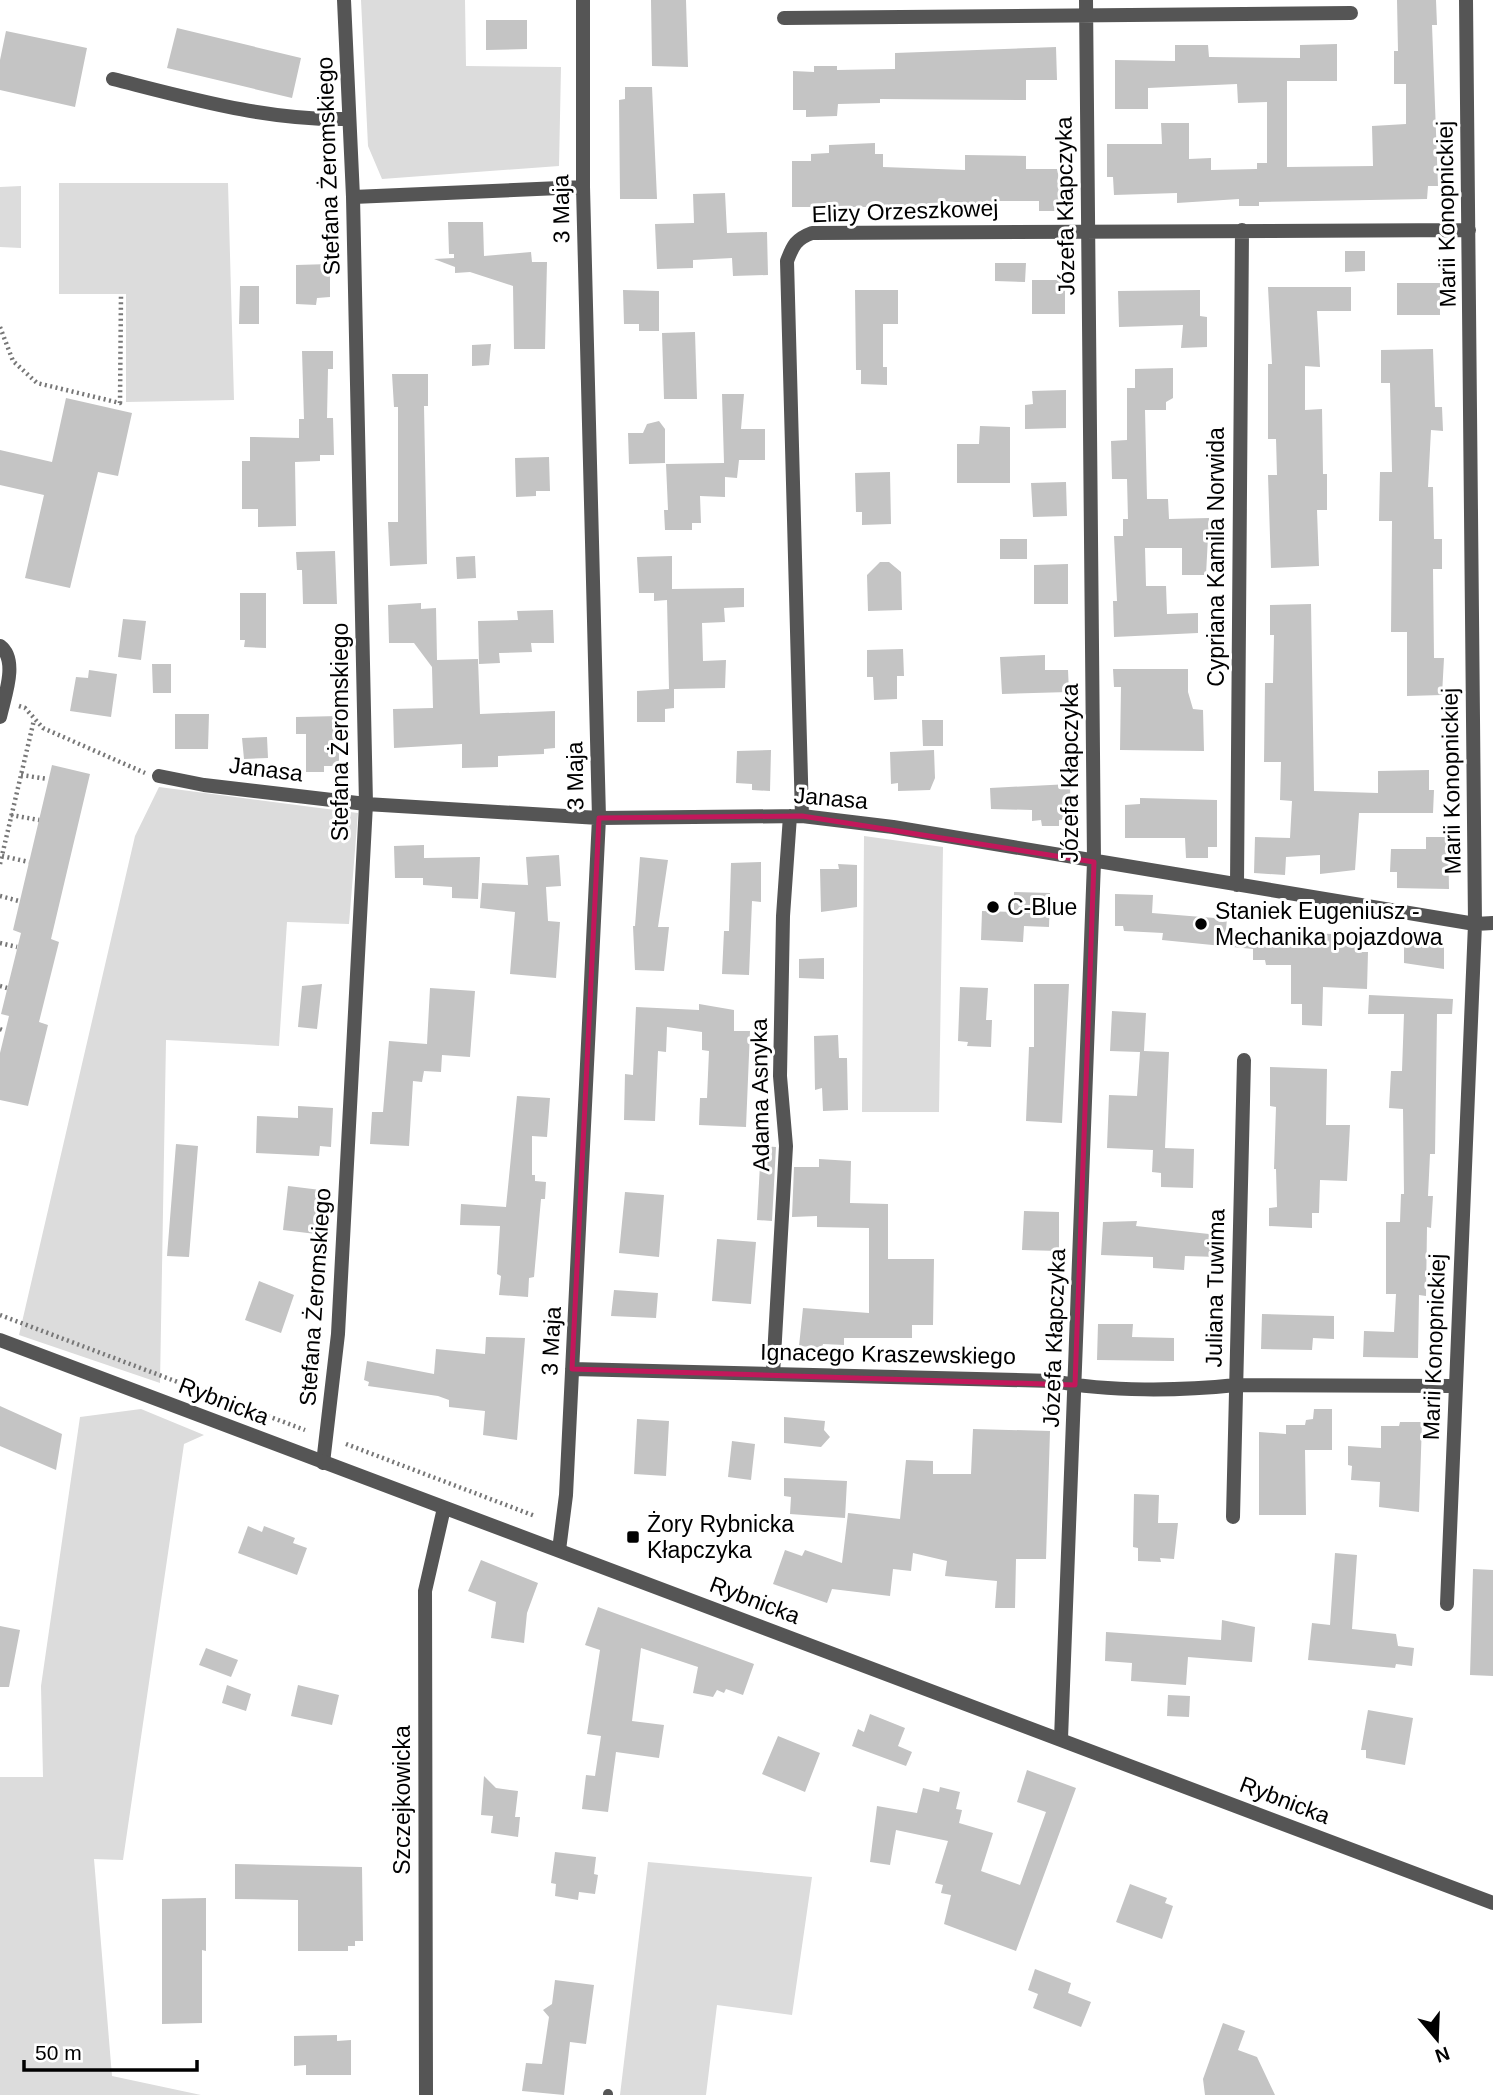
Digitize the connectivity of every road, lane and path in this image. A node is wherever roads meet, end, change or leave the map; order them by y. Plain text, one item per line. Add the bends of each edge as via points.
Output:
1 (344, 0) edge
2 (583, 0) edge
3 (1086, 0) edge
4 (1466, 0) edge
5 (1351, 13) dead end
6 (1086, 16) junction
7 (785, 18) dead end
8 (113, 79) dead end
9 (349, 119) junction
10 (583, 187) junction
11 (353, 197) junction
12 (1088, 230) junction
13 (1242, 230) junction
14 (1469, 230) junction
15 (121, 294) dead end
16 (0, 327) edge
17 (0, 646) edge
18 (14, 705) dead end
19 (0, 717) edge
20 (34, 720) junction
21 (21, 775) junction
22 (159, 776) joint
23 (48, 779) dead end
24 (366, 804) junction
25 (11, 815) junction
26 (796, 816) junction
27 (599, 818) junction
28 (39, 820) dead end
29 (2, 856) junction
30 (29, 862) dead end
31 (1094, 862) junction
32 (0, 864) edge
33 (1237, 885) junction
34 (0, 896) edge
35 (19, 901) dead end
36 (1493, 923) edge
37 (1475, 924) junction
38 (0, 943) edge
39 (17, 947) dead end
40 (0, 986) edge
41 (7, 988) dead end
42 (1244, 1060) dead end
43 (0, 1315) edge
44 (0, 1340) edge
45 (572, 1369) junction
46 (773, 1374) junction
47 (1075, 1385) junction
48 (1236, 1385) junction
49 (1454, 1386) junction
50 (305, 1430) dead end
51 (346, 1444) dead end
52 (323, 1463) junction
53 (444, 1508) junction
54 (535, 1516) dead end
55 (1233, 1517) dead end
56 (558, 1550) junction
57 (1447, 1604) dead end
58 (1061, 1739) junction
59 (1493, 1903) edge
60 (426, 2095) edge

1 - 9 street, Stefana Żeromskiego
2 - 10 street, 3 Maja
3 - 6 street, Józefa Kłapczyka
4 - 14 street, Marii Konopnickiej
5 - 6 street
6 - 7 street
6 - 12 street, Józefa Kłapczyka
8 - 9 street via 238,111
9 - 11 street, Stefana Żeromskiego
10 - 11 street
10 - 27 street, 3 Maja
11 - 24 street, Stefana Żeromskiego
12 - 13 street, Elizy Orzeszkowej
12 - 26 street, Elizy Orzeszkowej via 812,233 793,244 787,261
12 - 31 street, Józefa Kłapczyka
13 - 14 street, Elizy Orzeszkowej
13 - 33 street, Cypriana Kamila Norwida
14 - 37 street, Marii Konopnickiej
15 - 16 path via 120,403 37,383 13,361
17 - 19 street via 9,659 9,675
18 - 20 path via 25,708
20 - 21 path
20 - 22 path via 134,771
21 - 23 path
21 - 25 path
22 - 24 street, Janasa
24 - 27 street, Janasa
24 - 52 street, Stefana Żeromskiego via 338,1334
25 - 28 path
25 - 29 path
26 - 27 street, Janasa
26 - 31 street, Janasa via 893,827
26 - 46 street, Adama Asnyka via 783,915 780,1076 786,1146
27 - 45 street, 3 Maja
29 - 30 path
29 - 32 path
31 - 33 street, Janasa
31 - 47 street, Józefa Kłapczyka
33 - 37 street, Janasa
34 - 35 path
36 - 37 street, Janasa
37 - 49 street, Marii Konopnickiej
38 - 39 path
40 - 41 path
42 - 48 street, Juliana Tuwima
43 - 50 path
44 - 52 street, Rybnicka
45 - 46 street, Ignacego Kraszewskiego
45 - 56 street, 3 Maja via 566,1495
46 - 47 street, Ignacego Kraszewskiego
47 - 48 street, Ignacego Kraszewskiego via 1202,1389
47 - 58 street, Józefa Kłapczyka
48 - 49 street, Ignacego Kraszewskiego
48 - 55 street, Juliana Tuwima
49 - 57 street, Marii Konopnickiej
51 - 54 path
52 - 53 street, Rybnicka
53 - 56 street, Rybnicka
53 - 60 street, Szczejkowicka via 425,1591
56 - 58 street, Rybnicka
58 - 59 street, Rybnicka

